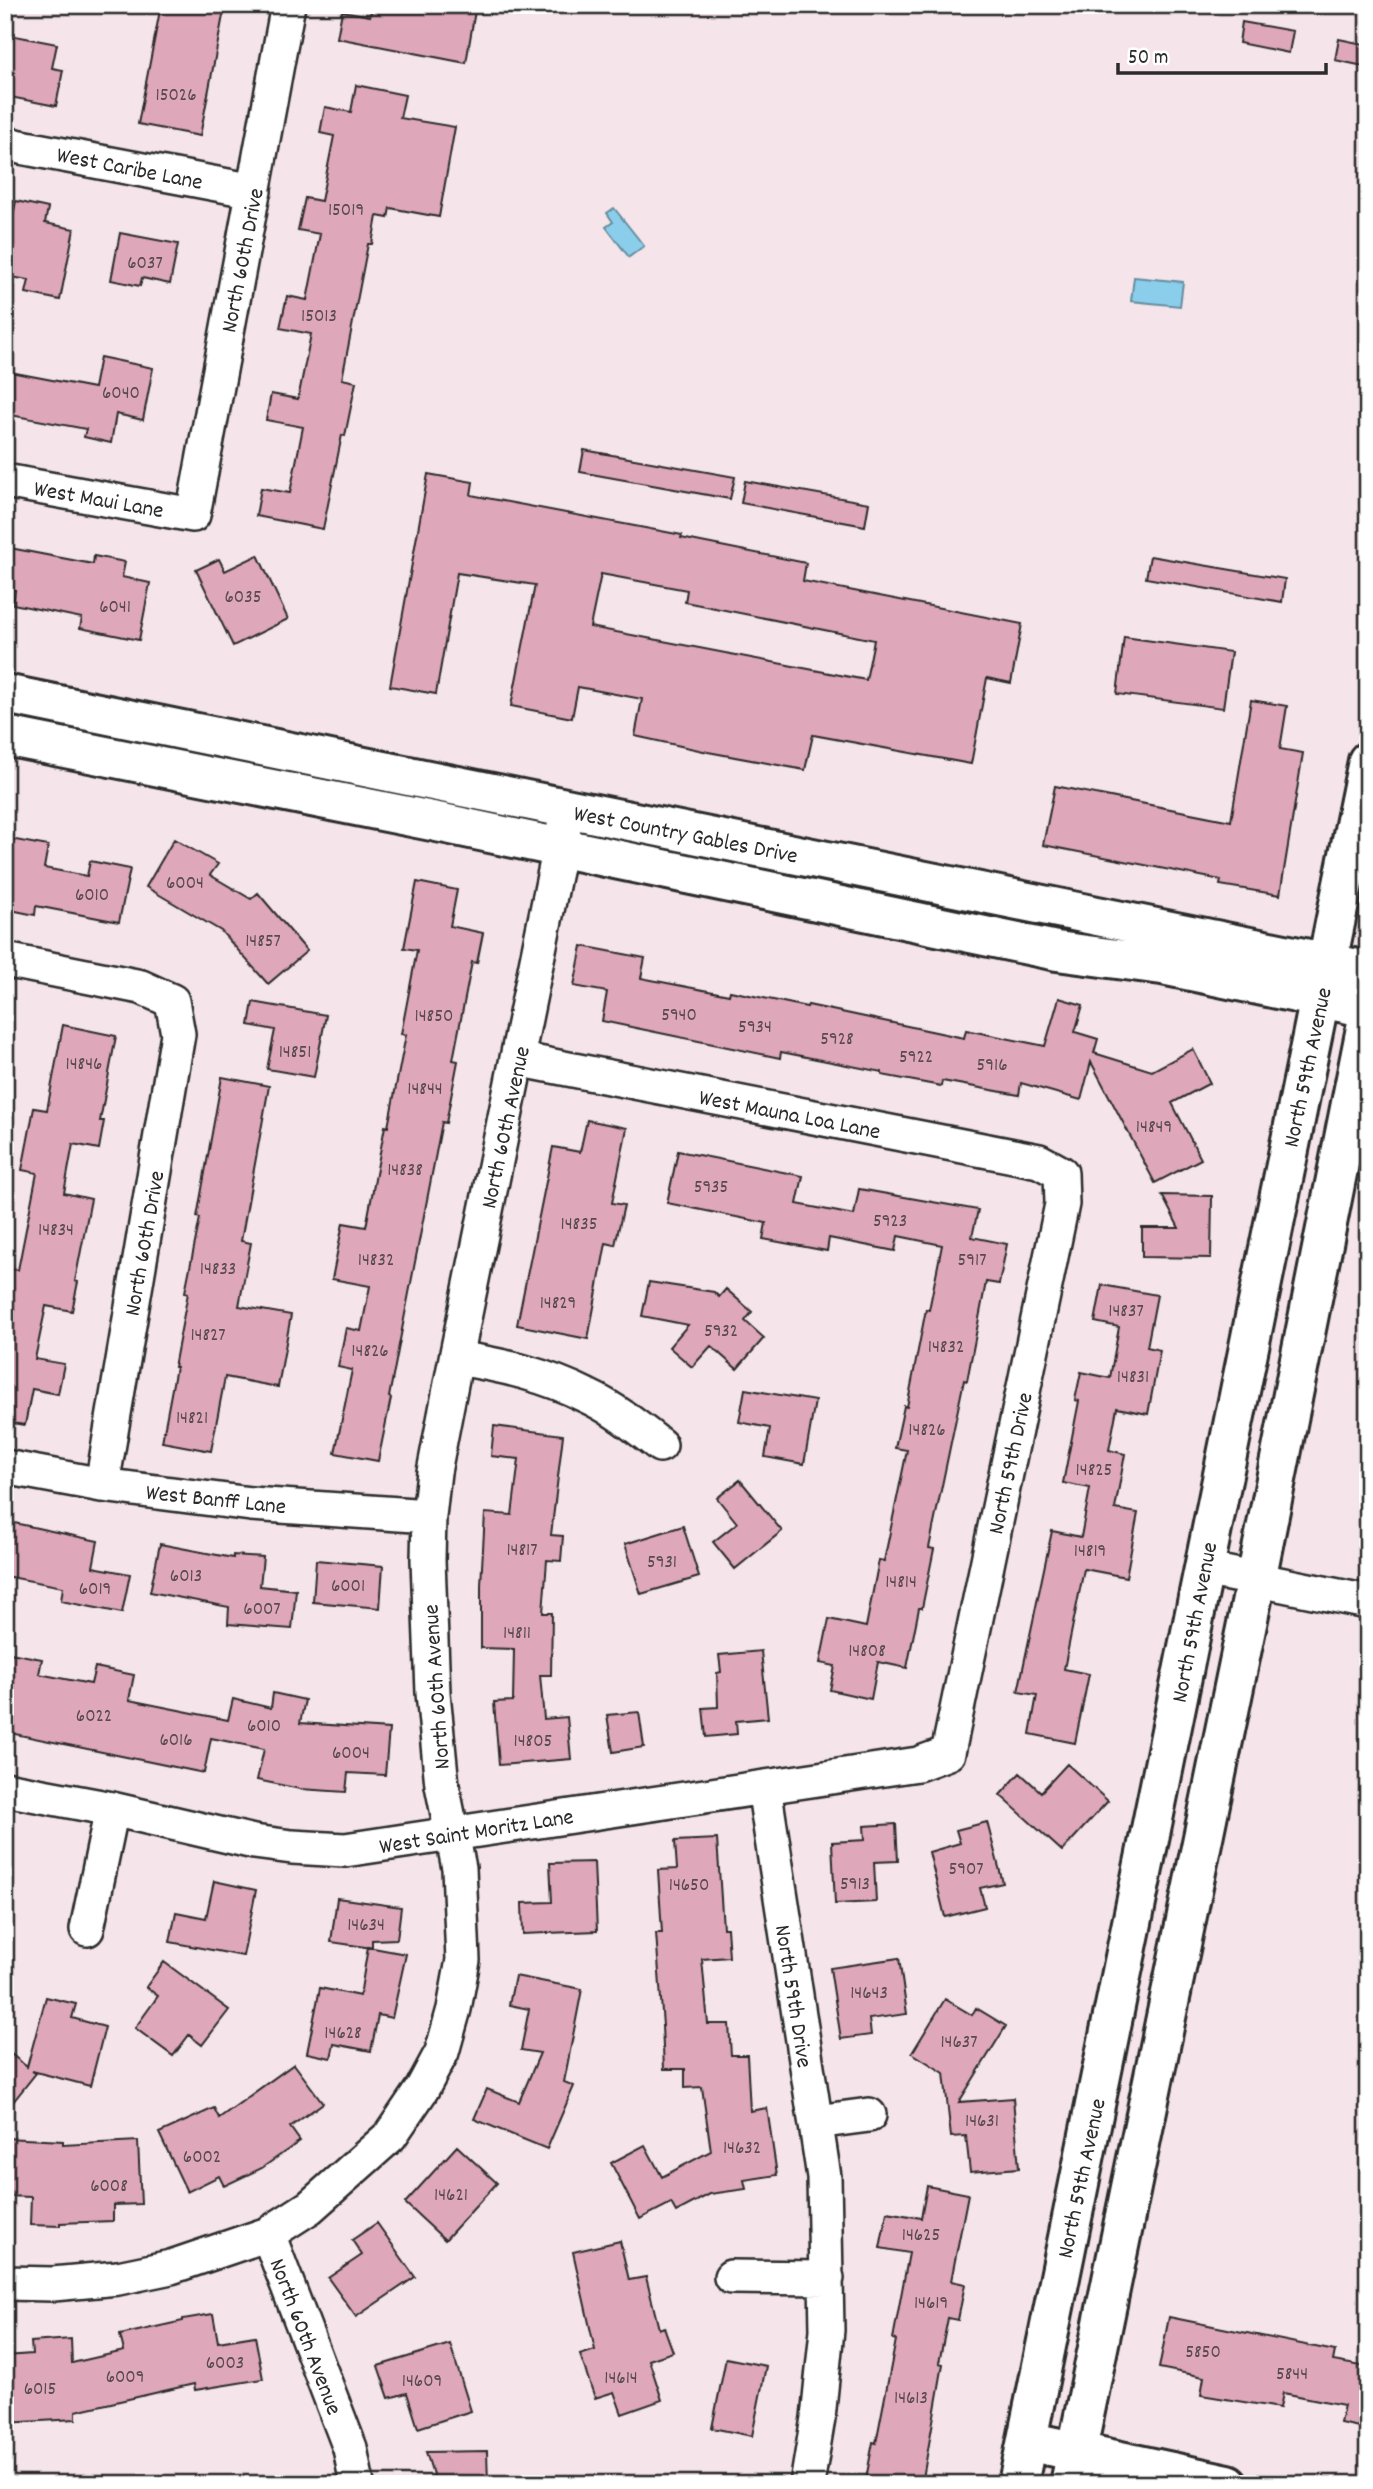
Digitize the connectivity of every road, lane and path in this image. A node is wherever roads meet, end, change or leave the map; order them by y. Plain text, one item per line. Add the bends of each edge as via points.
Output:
1 (288, 5) edge
2 (5, 144) edge
3 (254, 191) junction
4 (5, 481) edge
5 (194, 515) joint
6 (5, 694) edge
7 (5, 736) edge
8 (1368, 761) edge
9 (567, 810) junction
10 (560, 847) junction
11 (5, 960) edge
12 (1368, 971) edge
13 (1324, 980) junction
14 (1368, 1008) edge
15 (1368, 1018) edge
16 (517, 1059) junction
17 (1061, 1173) joint
18 (456, 1357) junction
19 (660, 1445) dead end
20 (5, 1466) edge
21 (102, 1485) junction
22 (429, 1516) junction
23 (1204, 1569) junction
24 (1256, 1580) junction
25 (1368, 1602) edge
26 (948, 1753) joint
27 (764, 1787) junction
28 (5, 1789) edge
29 (111, 1810) junction
30 (451, 1834) junction
31 (88, 1930) dead end
32 (869, 2115) dead end
33 (816, 2122) junction
34 (268, 2234) junction
35 (731, 2277) dead end
36 (827, 2278) junction
37 (5, 2283) edge
38 (1027, 2441) junction
39 (1074, 2468) edge
40 (357, 2484) edge
41 (807, 2484) edge
42 (1018, 2484) edge
43 (1228, 2484) edge

1 - 3 street, North 60th Drive
2 - 3 street, West Caribe Lane
3 - 5 street, North 60th Drive
4 - 5 street, West Maui Lane
6 - 9 main road, West Country Gables Drive
7 - 10 main road, West Country Gables Drive
8 - 13 main road, North 59th Avenue
9 - 10 street, North 60th Avenue
9 - 13 main road, West Country Gables Drive
10 - 13 main road, West Country Gables Drive via 1057,951
10 - 16 street, North 60th Avenue
11 - 21 street, North 60th Drive via 141,987 172,1001 178,1034
12 - 13 main road, West Country Gables Drive
13 - 14 main road, West Country Gables Drive
13 - 23 main road, North 59th Avenue
15 - 24 main road
16 - 17 street, West Mauna Loa Lane via 1039,1161
16 - 18 street, North 60th Avenue
17 - 26 street, North 59th Drive via 1062,1204
18 - 19 street via 552,1380 625,1418
18 - 22 street, North 60th Avenue
20 - 21 street, West Banff Lane
21 - 22 street, West Banff Lane via 251,1504
22 - 30 street, North 60th Avenue via 433,1693
23 - 24 street
23 - 38 main road, North 59th Avenue
24 - 25 street
24 - 39 main road
26 - 27 street, West Saint Moritz Lane via 918,1764
27 - 30 street, West Saint Moritz Lane
27 - 33 street, North 59th Drive
28 - 29 street, West Saint Moritz Lane
29 - 30 street, West Saint Moritz Lane via 292,1847 345,1850
29 - 31 street
30 - 34 street, North 60th Avenue via 459,1868 463,1960 442,2052 390,2136 310,2207
32 - 33 street
33 - 36 street, North 59th Drive via 824,2178
34 - 37 street via 171,2267 118,2278
34 - 40 street, North 60th Avenue via 350,2448
35 - 36 street
36 - 41 street, North 59th Drive via 822,2383
38 - 39 main road
38 - 42 main road, North 59th Avenue
39 - 43 main road

